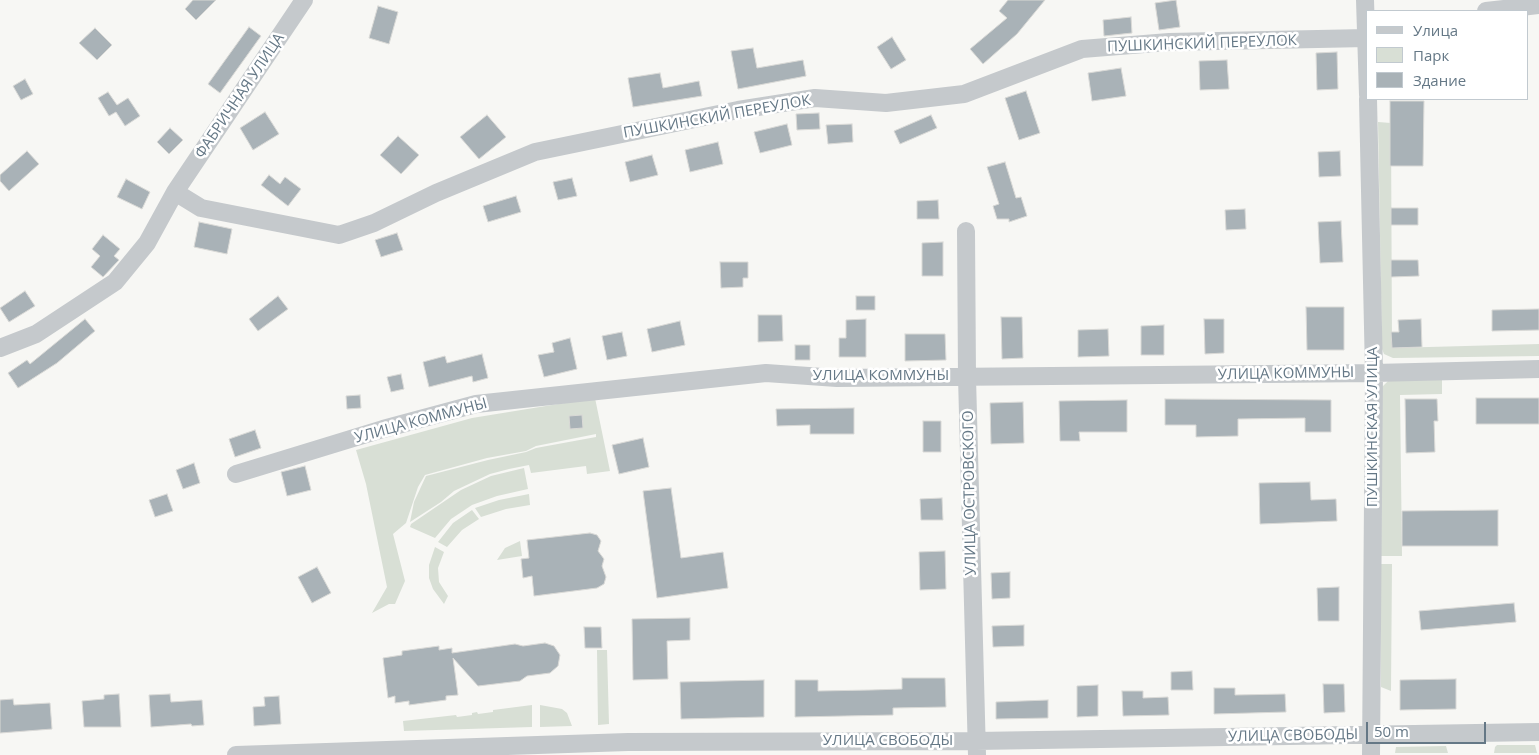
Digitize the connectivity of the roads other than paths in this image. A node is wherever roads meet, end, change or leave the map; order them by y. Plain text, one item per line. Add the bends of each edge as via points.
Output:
1 (304, 0) edge
2 (1365, 0) edge
3 (1539, 5) edge
4 (1495, 10) edge
5 (1366, 15) edge
6 (1366, 30) edge
7 (1368, 100) edge
8 (175, 192) junction
9 (966, 231) dead end
10 (0, 348) edge
11 (1539, 369) edge
12 (1374, 373) junction
13 (967, 376) junction
14 (236, 474) dead end
15 (1539, 732) edge
16 (1372, 735) junction
17 (976, 748) edge
18 (236, 755) edge
19 (1371, 755) edge

1 - 8 street, ФАБРИЧНАЯ УЛИЦА
2 - 5 street, ПУШКИНСКАЯ УЛИЦА
3 - 4 street
6 - 8 street, ПУШКИНСКИЙ ПЕРЕУЛОК via 1082,50 964,94 886,103 815,98 738,110 535,152 374,223 339,235 201,208
7 - 12 street, ПУШКИНСКАЯ УЛИЦА
8 - 10 street, ФАБРИЧНАЯ УЛИЦА via 147,243 115,282 36,334
9 - 13 street, УЛИЦА ОСТРОВСКОГО
11 - 12 street, УЛИЦА КОММУНЫ
12 - 13 street, УЛИЦА КОММУНЫ
12 - 16 street, ПУШКИНСКАЯ УЛИЦА
13 - 14 street, УЛИЦА КОММУНЫ via 837,378 766,373 476,404
13 - 17 street, УЛИЦА ОСТРОВСКОГО
15 - 16 street, УЛИЦА СВОБОДЫ
16 - 17 street, УЛИЦА СВОБОДЫ
16 - 19 street, ПУШКИНСКАЯ УЛИЦА
17 - 18 street, УЛИЦА СВОБОДЫ via 628,742

